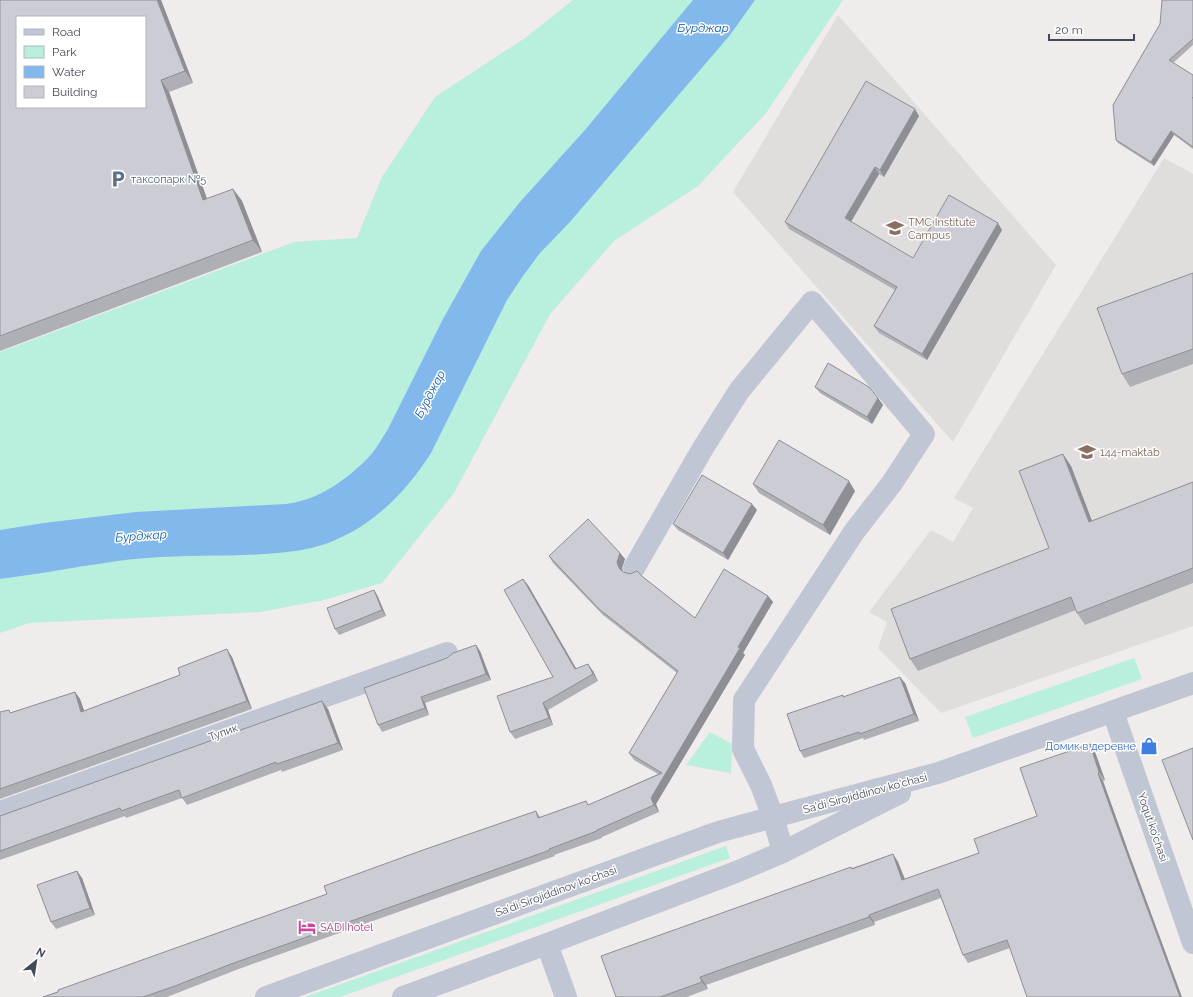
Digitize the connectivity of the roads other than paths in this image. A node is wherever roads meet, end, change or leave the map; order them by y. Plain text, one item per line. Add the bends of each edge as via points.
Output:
1 (634, 568) dead end
2 (447, 653) dead end
3 (1193, 683) edge
4 (1113, 712) junction
5 (938, 773) junction
6 (0, 812) edge
7 (773, 817) junction
8 (783, 852) junction
9 (1193, 943) edge
10 (547, 944) junction
11 (266, 997) edge
12 (402, 997) edge
13 (566, 997) edge

1 - 7 street via 739,391 812,302 924,434 892,483 854,532 744,700 743,749 762,785
2 - 6 street, Тупик
3 - 4 street
4 - 5 street
4 - 9 street, Yoqut ko'chasi
5 - 7 street, Sa'di Sirojiddinov ko'chasi
5 - 8 street, Sa'di Sirojiddinov ko'chasi
7 - 8 street
7 - 11 street, Sa'di Sirojiddinov ko'chasi via 718,832
8 - 10 street, Sa'di Sirojiddinov ko'chasi
10 - 12 street, Sa'di Sirojiddinov ko'chasi
10 - 13 street

